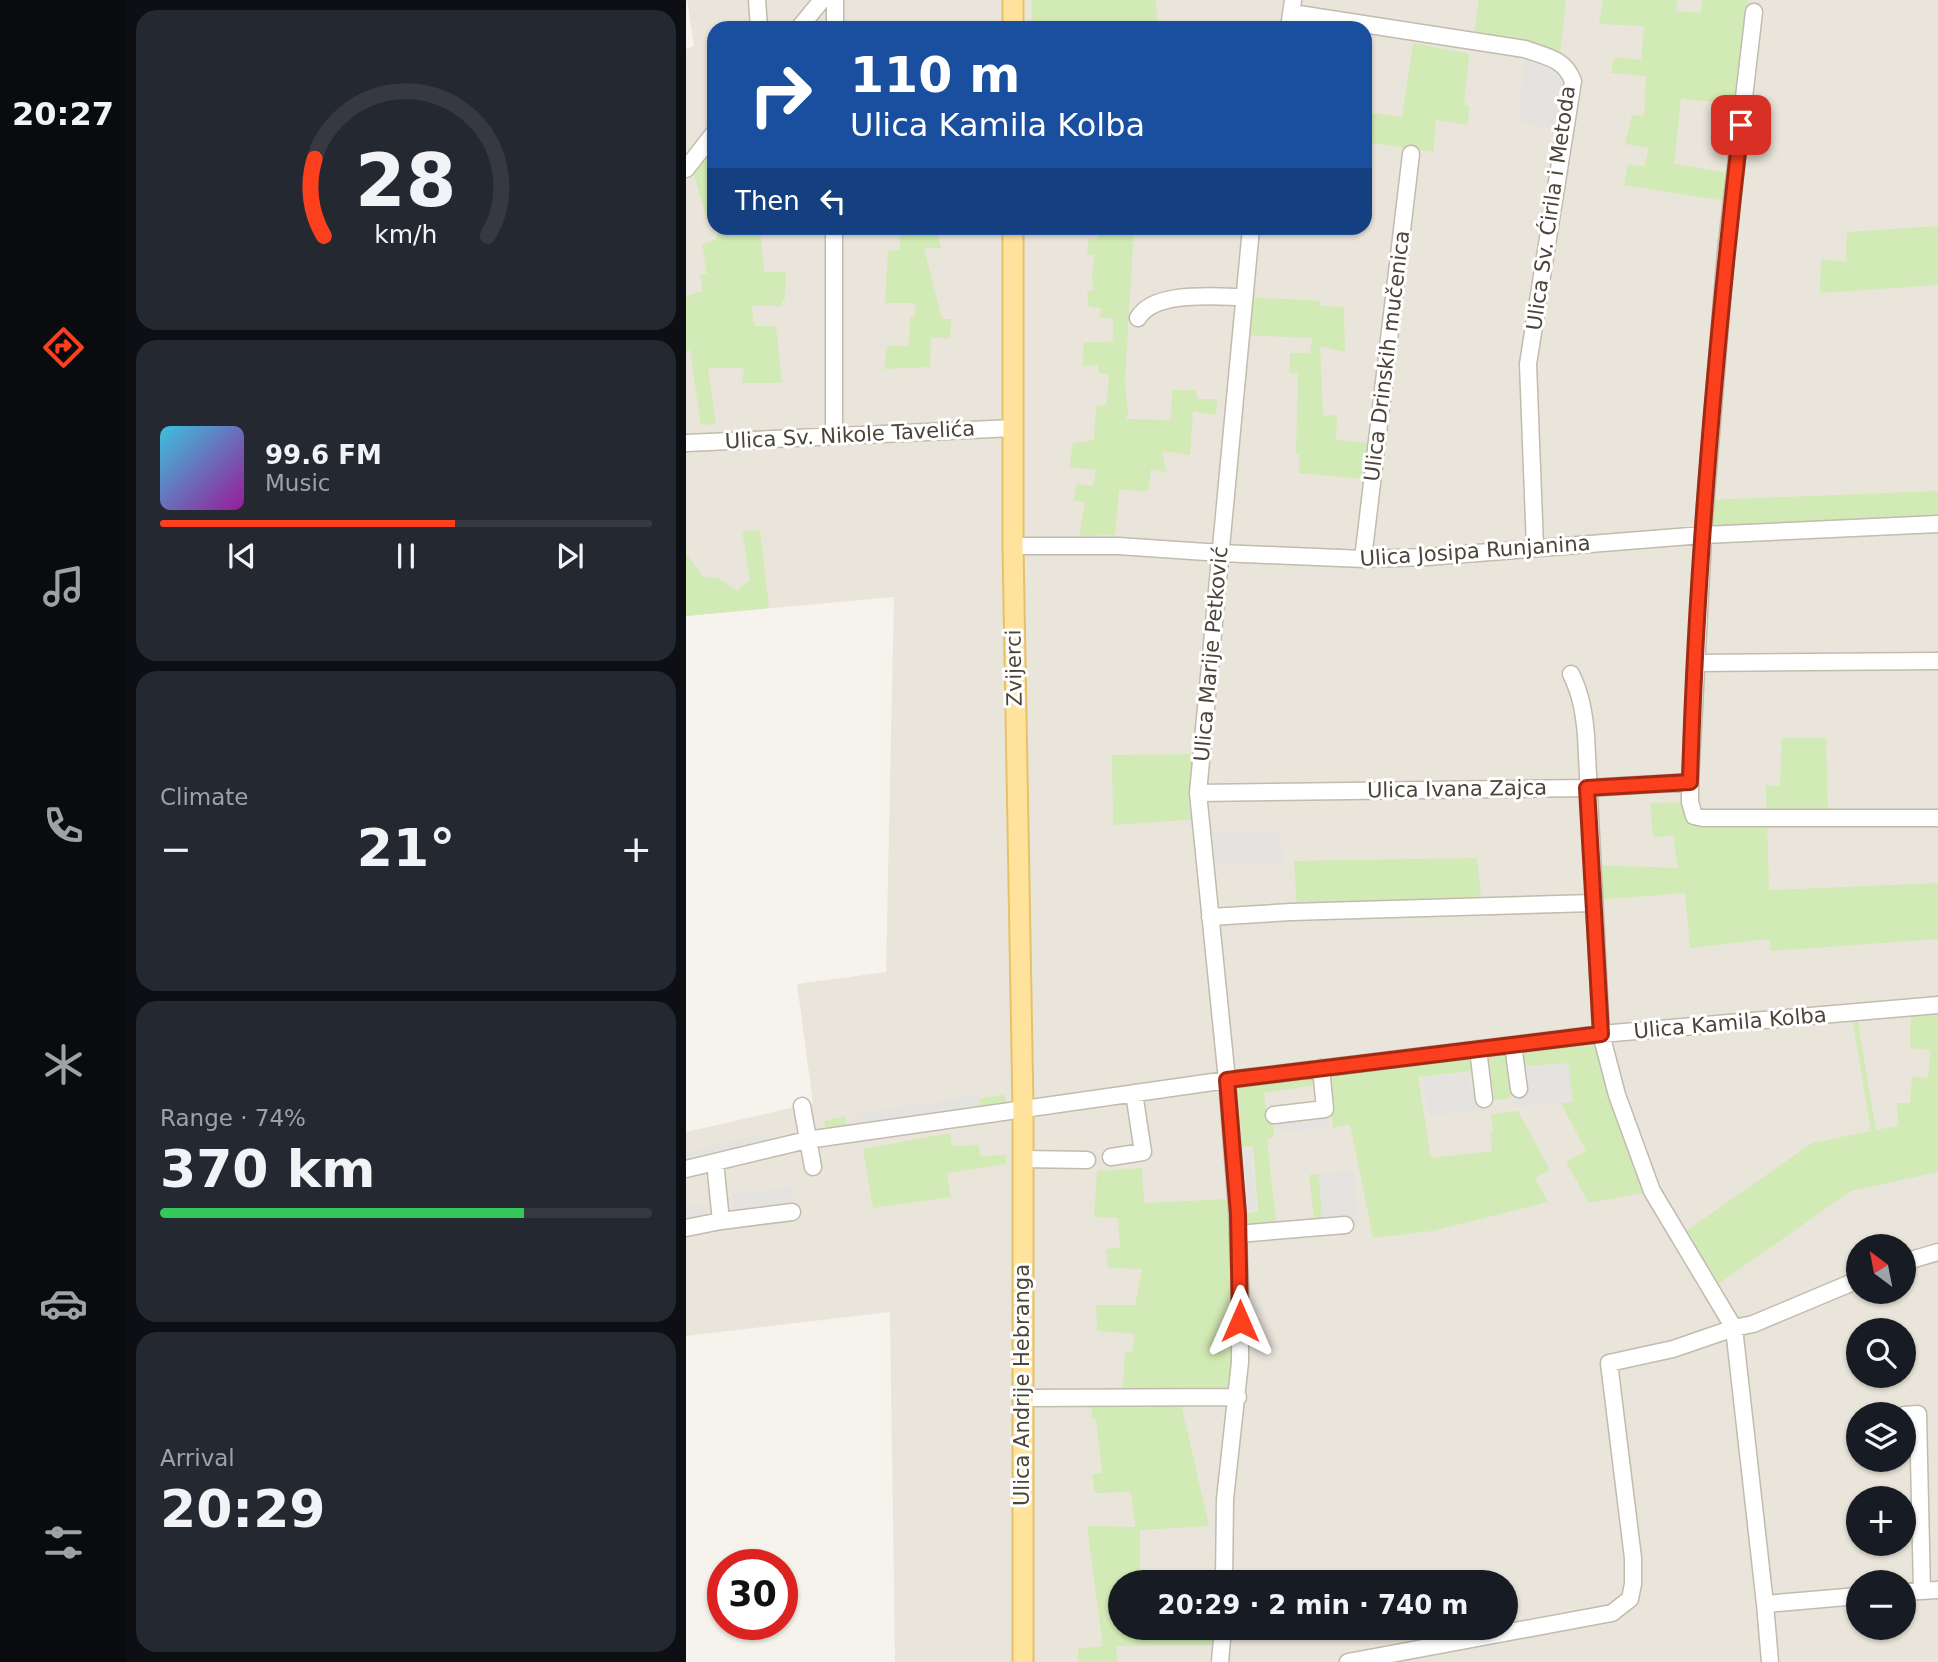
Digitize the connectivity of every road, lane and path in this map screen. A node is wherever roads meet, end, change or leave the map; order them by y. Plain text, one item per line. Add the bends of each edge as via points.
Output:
1 (757, 0) edge
2 (822, 0) edge
3 (835, 0) edge
4 (1013, 0) edge
5 (1754, 12) dead end
6 (1291, 14) edge
7 (758, 21) edge
8 (805, 21) edge
9 (835, 21) edge
10 (1013, 21) edge
11 (1338, 21) edge
12 (1372, 26) edge
13 (707, 142) edge
14 (1411, 154) dead end
15 (686, 169) edge
16 (834, 235) edge
17 (1013, 235) edge
18 (1250, 235) edge
19 (1244, 297) junction
20 (1138, 318) dead end
21 (1014, 428) junction
22 (834, 435) junction
23 (686, 443) edge
24 (1938, 524) edge
25 (1703, 535) junction
26 (1013, 546) junction
27 (1535, 547) junction
28 (1221, 553) junction
29 (1363, 559) junction
30 (1938, 661) edge
31 (1696, 663) junction
32 (1571, 674) dead end
33 (1690, 782) junction
34 (1587, 788) junction
35 (1198, 793) junction
36 (1938, 818) edge
37 (1594, 902) junction
38 (1210, 917) junction
39 (1938, 1005) edge
40 (1601, 1034) junction
41 (1513, 1045) junction
42 (1478, 1049) junction
43 (1321, 1068) junction
44 (1227, 1080) junction
45 (1519, 1089) dead end
46 (1134, 1093) junction
47 (1484, 1099) dead end
48 (802, 1106) dead end
49 (1023, 1108) junction
50 (1274, 1115) dead end
51 (808, 1140) junction
52 (1111, 1157) dead end
53 (1022, 1159) junction
54 (1087, 1160) dead end
55 (715, 1162) junction
56 (813, 1167) dead end
57 (686, 1169) edge
58 (792, 1212) dead end
59 (721, 1222) junction
60 (1345, 1225) dead end
61 (686, 1228) edge
62 (1238, 1234) junction
63 (1938, 1252) edge
64 (1916, 1258) edge
65 (1846, 1285) edge
66 (1734, 1328) junction
67 (1238, 1397) junction
68 (1024, 1398) junction
69 (1916, 1414) edge
70 (1224, 1570) edge
71 (1930, 1590) edge
72 (1846, 1597) edge
73 (1765, 1604) junction
74 (1222, 1640) edge
75 (1023, 1662) edge
76 (1220, 1662) edge
77 (1348, 1662) edge
78 (1770, 1662) edge

1 - 7 street
2 - 8 street
3 - 9 street
4 - 10 main road
5 - 25 street via 1726,251
6 - 11 street, Ulica Sv. Ćirila i Metoda
12 - 27 street, Ulica Sv. Ćirila i Metoda via 1525,49 1568,68 1573,81 1528,364
13 - 15 street
14 - 29 street, Ulica Drinskih mučenica
16 - 22 street
17 - 21 main road, Zvijerci
18 - 19 street, Ulica Marije Petković
19 - 20 street via 1166,300 1152,304
19 - 28 street, Ulica Marije Petković
21 - 22 street, Ulica Sv. Nikole Tavelića
21 - 26 main road, Zvijerci
22 - 23 street, Ulica Sv. Nikole Tavelića
24 - 25 street, Ulica Josipa Runjanina
25 - 27 street, Ulica Josipa Runjanina
25 - 31 street
26 - 28 street, Ulica Josipa Runjanina via 1118,546
26 - 49 main road, Zvijerci
27 - 29 street, Ulica Josipa Runjanina
28 - 29 street, Ulica Josipa Runjanina
28 - 35 street, Ulica Marije Petković
30 - 31 street
31 - 33 street
32 - 34 street via 1584,711
33 - 34 street, Ulica Ivana Zajca
33 - 36 street via 1693,816 1703,818
34 - 35 street, Ulica Ivana Zajca
34 - 37 street
35 - 38 street, Ulica Marije Petković
37 - 38 street
37 - 40 street
38 - 44 street, Ulica Marije Petković
39 - 40 street, Ulica Kamila Kolba
40 - 41 street, Ulica Kamila Kolba
40 - 66 street via 1616,1092 1652,1191
41 - 42 street, Ulica Kamila Kolba
41 - 45 street
42 - 43 street, Ulica Kamila Kolba
42 - 47 street
43 - 44 street, Ulica Kamila Kolba
43 - 50 street via 1325,1109
44 - 46 street, Ulica Kamila Kolba
44 - 62 street, Ulica Marije Petković
46 - 49 street, Ulica Kamila Kolba
46 - 52 street via 1143,1152
48 - 51 street
49 - 51 street, Ulica Kamila Kolba
49 - 53 main road, Ulica Andrije Hebranga
51 - 55 street, Ulica Kamila Kolba
51 - 56 street
53 - 54 street
53 - 68 main road, Ulica Andrije Hebranga
55 - 57 street, Ulica Kamila Kolba
55 - 59 street
58 - 59 street
59 - 61 street
60 - 62 street
62 - 67 street, Ulica Marije Petković
63 - 64 street
65 - 66 street
66 - 73 street
66 - 77 street via 1673,1349 1609,1363 1633,1558 1630,1599 1612,1613
67 - 68 street
67 - 70 street, Ulica Marije Petković via 1225,1499
68 - 75 main road, Ulica Andrije Hebranga
69 - 71 street
72 - 73 street
73 - 78 street
74 - 76 street

